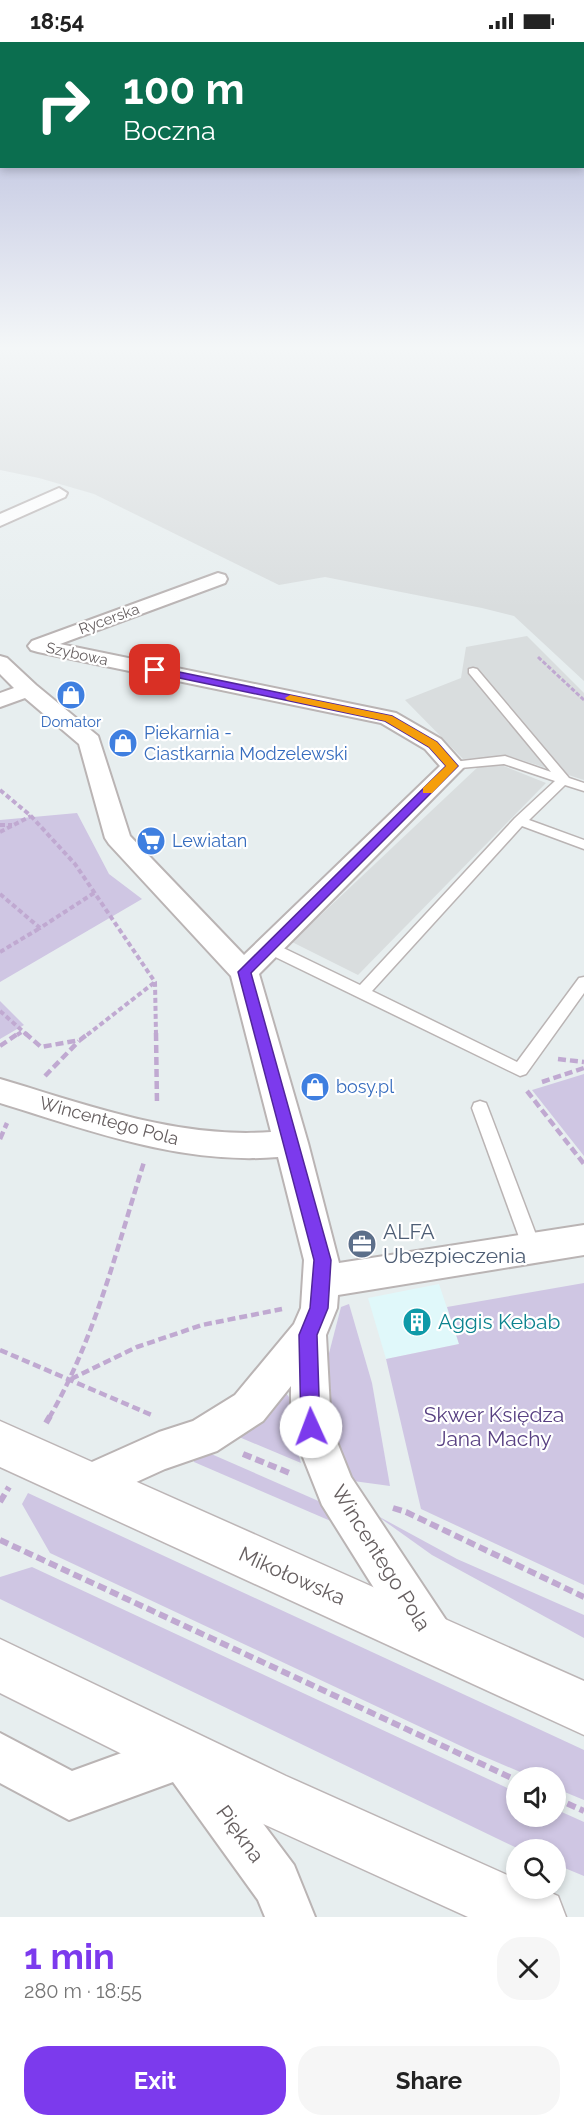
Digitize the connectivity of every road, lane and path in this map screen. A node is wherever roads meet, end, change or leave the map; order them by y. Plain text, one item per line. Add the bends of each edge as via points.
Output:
1 (59, 493) dead end
2 (0, 522) edge
3 (218, 579) dead end
4 (38, 646) junction
5 (538, 657) dead end
6 (0, 661) edge
7 (473, 671) dead end
8 (28, 690) junction
9 (0, 700) edge
10 (584, 700) edge
11 (453, 766) junction
12 (564, 779) junction
13 (584, 787) edge
14 (0, 790) edge
15 (31, 816) junction
16 (520, 821) junction
17 (0, 825) edge
18 (12, 825) junction
19 (0, 832) edge
20 (584, 845) edge
21 (0, 894) edge
22 (40, 928) junction
23 (268, 947) junction
24 (0, 952) edge
25 (244, 972) junction
26 (155, 982) dead end
27 (584, 982) edge
28 (362, 993) junction
29 (0, 1011) edge
30 (23, 1031) junction
31 (80, 1040) junction
32 (0, 1046) edge
33 (584, 1068) edge
34 (38, 1083) dead end
35 (5, 1103) edge
36 (480, 1108) dead end
37 (0, 1138) edge
38 (292, 1143) junction
39 (584, 1164) edge
40 (584, 1240) edge
41 (531, 1248) junction
42 (322, 1282) junction
43 (300, 1321) junction
44 (13, 1450) edge
45 (88, 1484) junction
46 (336, 1491) junction
47 (0, 1540) edge
48 (584, 1598) edge
49 (432, 1640) junction
50 (0, 1665) edge
51 (584, 1708) edge
52 (182, 1755) junction
53 (0, 1757) edge
54 (506, 1775) edge
55 (566, 1803) edge
56 (584, 1811) edge
57 (290, 1917) edge
58 (537, 1917) edge

1 - 2 street
3 - 4 street, Rycerska
4 - 6 street, Rycerska
4 - 11 street, Szybowa via 388,718 433,744
5 - 10 path
6 - 8 street, Wincentego Pola
7 - 12 lane
8 - 9 street
8 - 25 street, Wincentego Pola via 90,741 118,838
11 - 12 lane via 505,760
11 - 23 street
12 - 13 lane
12 - 16 lane
14 - 15 path
15 - 18 path
15 - 22 path via 75,864 94,893
16 - 20 lane
16 - 28 lane
17 - 18 path
18 - 19 path
21 - 22 path
22 - 24 path
23 - 25 street
23 - 28 lane
25 - 38 street, Wincentego Pola
26 - 31 path
27 - 28 lane via 520,1070
29 - 30 path
30 - 31 path via 41,1047
30 - 32 path
31 - 34 path
33 - 39 path via 524,1088
35 - 37 path
35 - 38 street, Wincentego Pola via 211,1146
36 - 41 lane
38 - 42 street, Wincentego Pola via 322,1260
40 - 41 street
41 - 42 street
42 - 43 street, Wincentego Pola via 319,1308
43 - 44 path via 202,1325 137,1347 71,1380
43 - 45 street, Wincentego Pola via 249,1408 203,1437
43 - 46 street, Wincentego Pola via 311,1427
44 - 45 main road, Mikołowska
45 - 49 main road, Mikołowska
46 - 48 path via 406,1512
46 - 49 street, Wincentego Pola
47 - 54 path
49 - 51 main road, Mikołowska
50 - 52 main road
52 - 53 street via 69,1796
52 - 57 street, Piękna via 276,1882
52 - 58 main road via 438,1876
55 - 56 path

